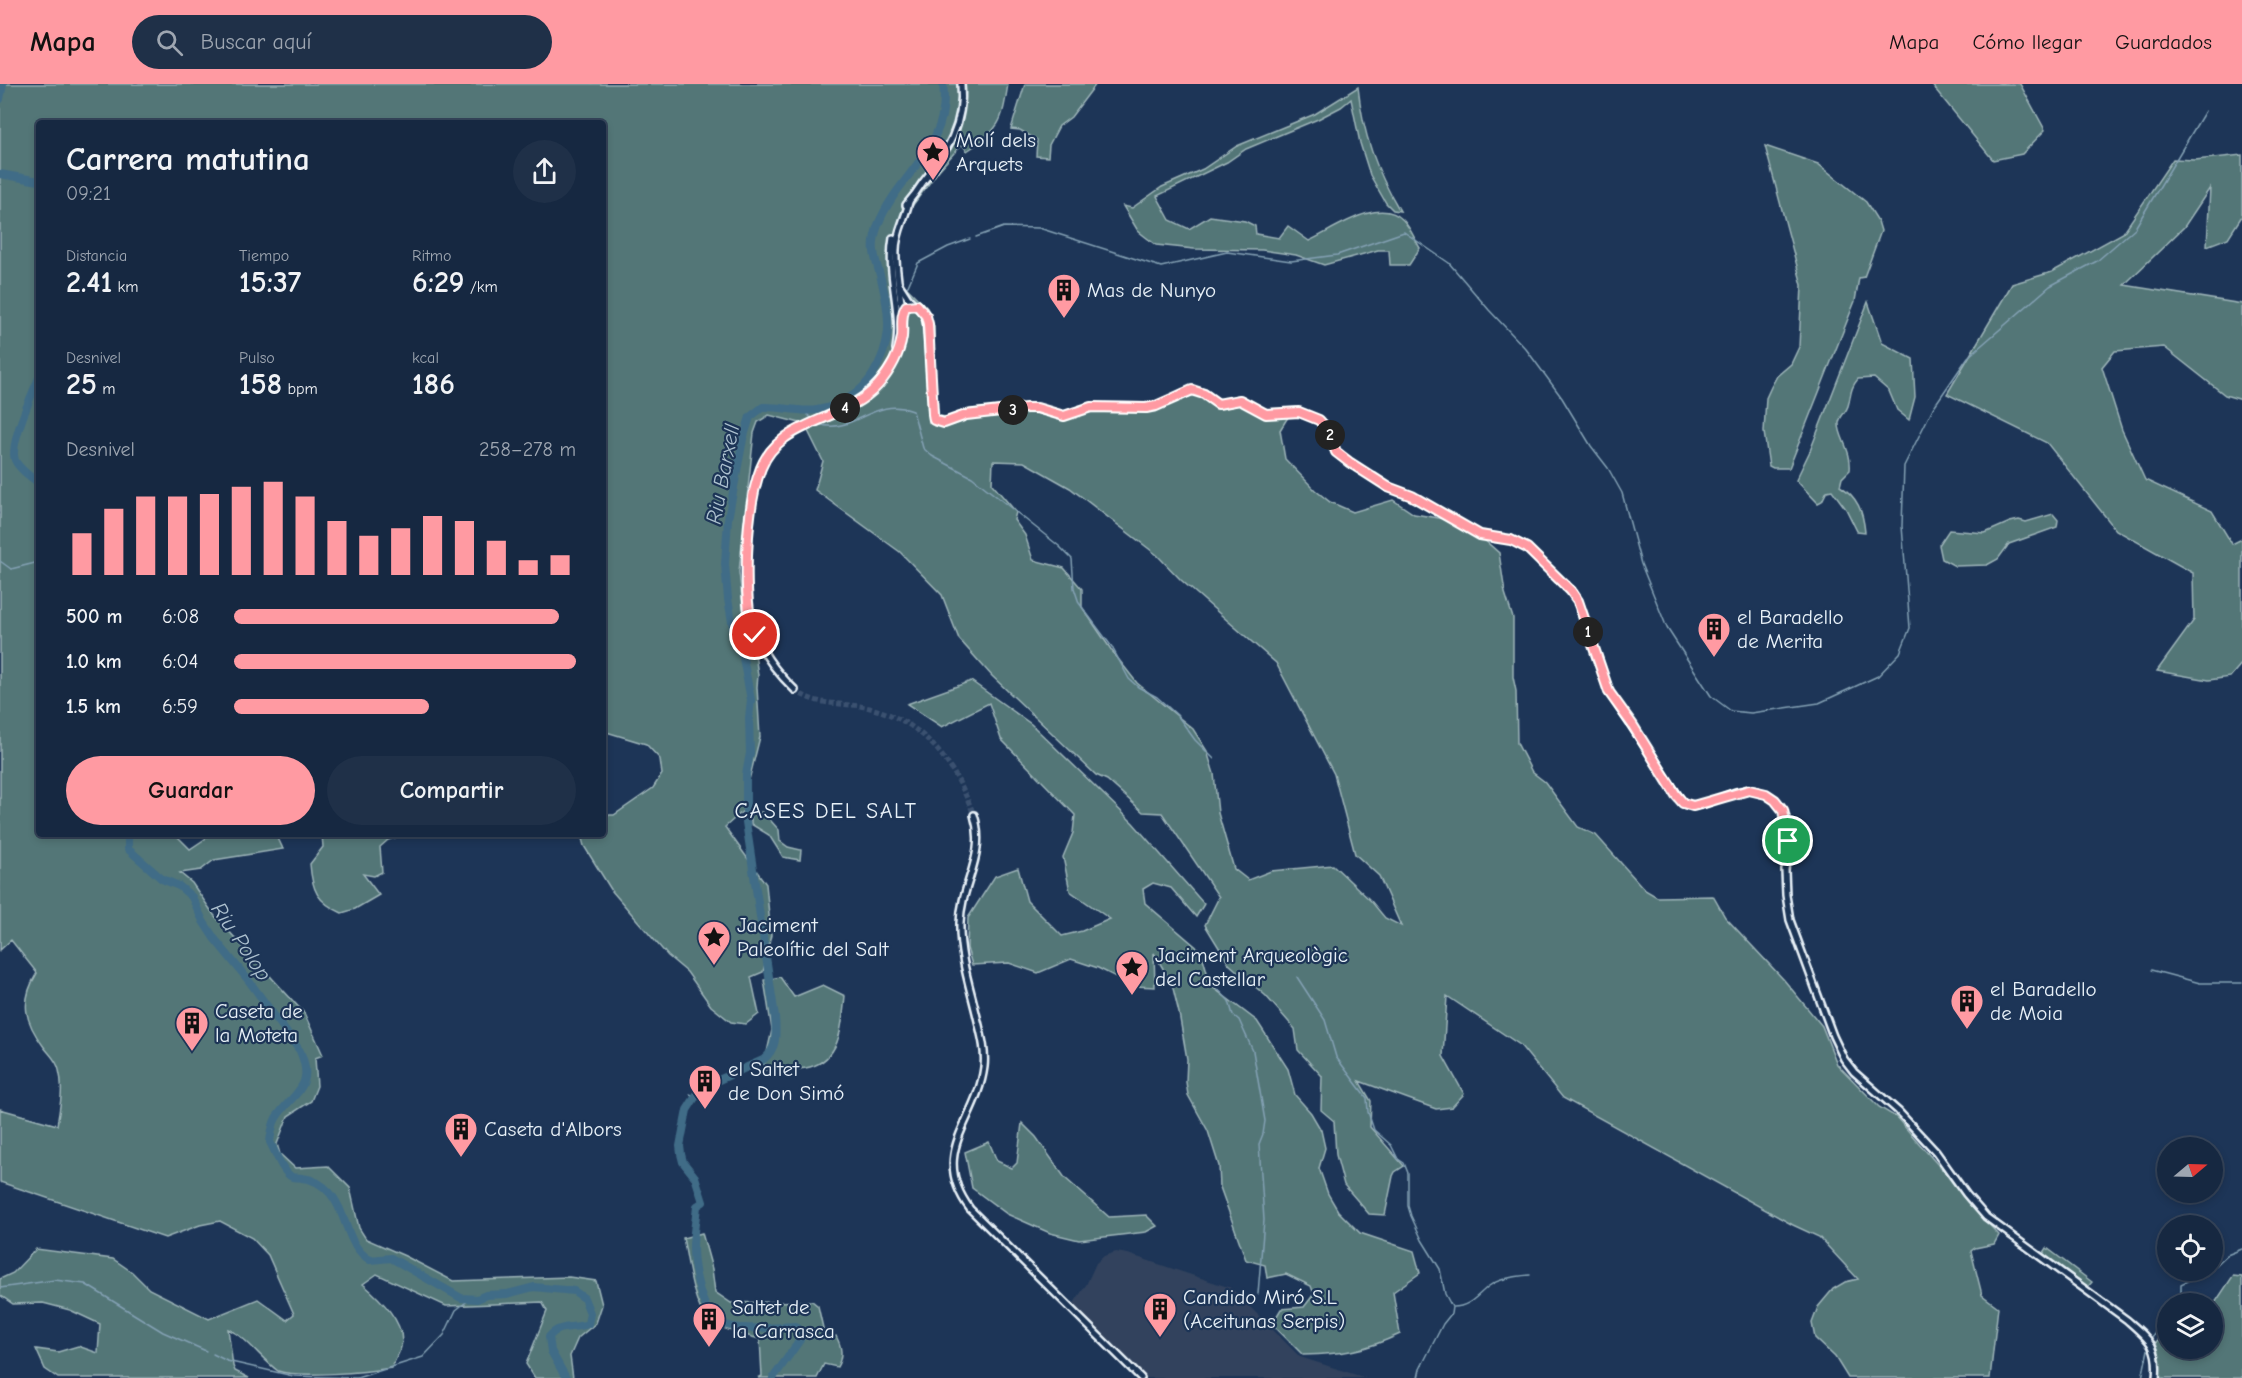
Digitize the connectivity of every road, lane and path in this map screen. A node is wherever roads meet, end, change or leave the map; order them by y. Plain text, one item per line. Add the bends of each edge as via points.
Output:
1 (961, 84) edge
2 (895, 281) junction
3 (909, 298) junction
4 (900, 301) junction
5 (917, 305) junction
6 (906, 306) junction
7 (902, 313) junction
8 (898, 322) junction
9 (893, 362) junction
10 (795, 690) tunnel mouth
11 (974, 815) tunnel mouth
12 (1142, 1378) edge
13 (2156, 1378) edge

1 - 2 street via 960,116 952,141 901,214 891,259
2 - 3 street
2 - 4 street
2 - 8 street
3 - 4 street
3 - 5 street
4 - 6 street
4 - 7 street
4 - 8 street
5 - 6 street
5 - 13 street via 928,324 933,414 937,422 1026,408 1064,416 1091,407 1146,408 1192,390 1218,404 1240,400 1266,414 1299,412 1319,420 1328,430 1336,452 1388,487 1412,496 1480,535 1511,540 1527,548 1578,601 1609,692 1683,803 1704,804 1749,790 1766,794 1783,810 1788,841 1785,878 1790,920 1844,1059 1936,1152 1986,1216 2144,1335 2157,1358
6 - 7 street
7 - 9 street via 902,334
8 - 9 street
9 - 10 street via 867,395 781,441 767,457 758,477 747,562 749,615 770,663
11 - 12 street via 979,846 963,901 960,931 984,1063 955,1145 954,1175 960,1195 970,1209

